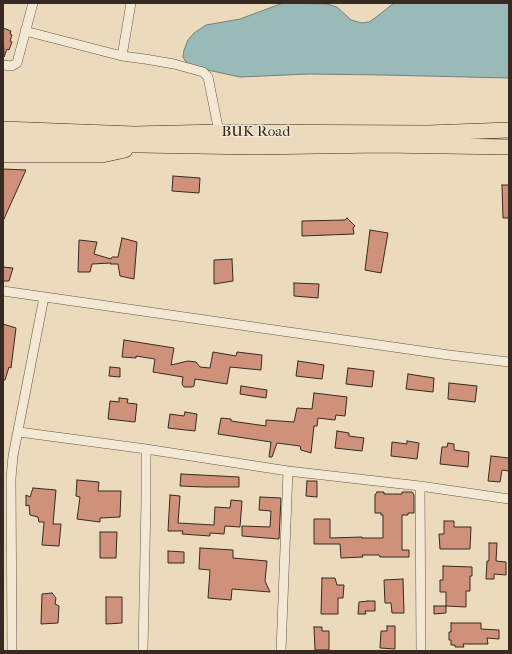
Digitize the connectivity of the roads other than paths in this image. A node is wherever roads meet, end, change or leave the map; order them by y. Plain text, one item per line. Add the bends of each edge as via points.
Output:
1 (33, 3) edge
2 (131, 3) edge
3 (25, 31) junction
4 (122, 56) junction
5 (3, 65) edge
6 (3, 121) edge
7 (3, 129) edge
8 (509, 130) edge
9 (219, 132) junction
10 (137, 140) junction
11 (3, 141) edge
12 (509, 147) edge
13 (3, 155) edge
14 (3, 291) edge
15 (44, 297) junction
16 (509, 362) edge
17 (19, 432) junction
18 (146, 449) junction
19 (288, 471) junction
20 (420, 486) junction
21 (509, 499) edge
22 (12, 651) edge
23 (142, 651) edge
24 (281, 651) edge
25 (421, 651) edge

1 - 3 street
2 - 4 street
3 - 4 street
3 - 5 street via 17,63 12,66
4 - 9 street via 174,64 205,73
6 - 10 main road via 84,123 114,128
7 - 10 main road, BUK Road
8 - 9 main road, BUK Road via 428,133
9 - 10 main road, BUK Road
10 - 11 main road, BUK Road
10 - 12 main road, BUK Road via 254,147
10 - 13 main road via 118,152 102,155
14 - 15 street
15 - 16 street via 449,356
15 - 17 street
17 - 18 street
17 - 22 street via 11,478
18 - 19 street
18 - 23 street
19 - 20 street
19 - 24 street
20 - 21 street
20 - 25 street

